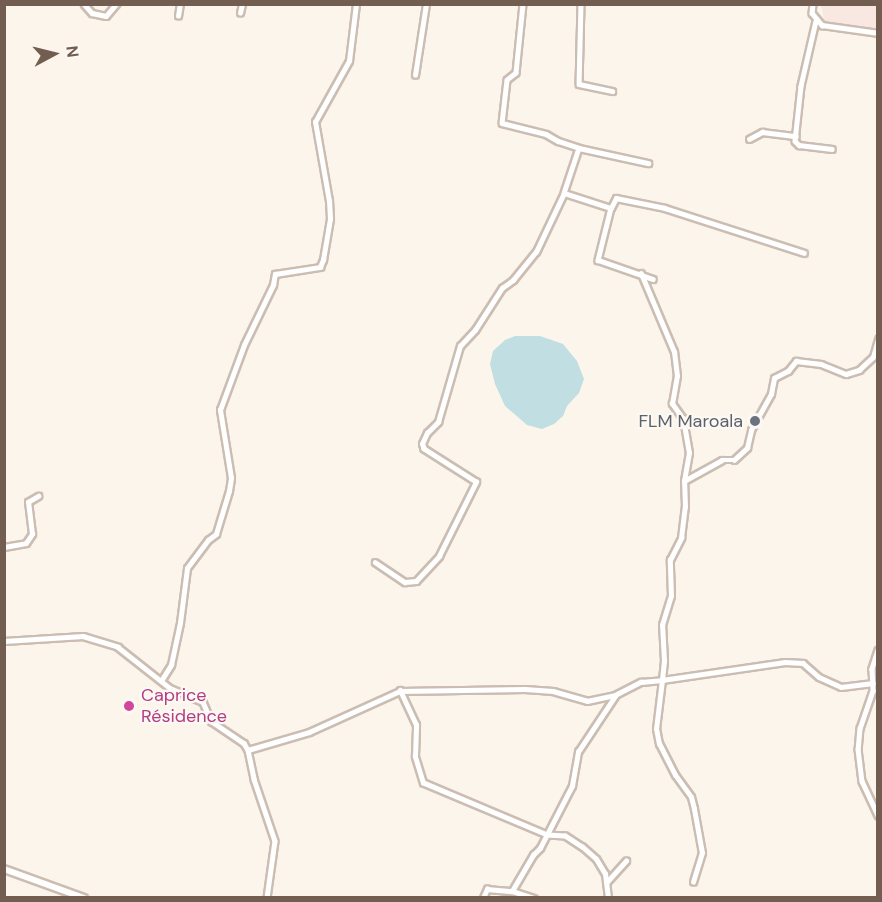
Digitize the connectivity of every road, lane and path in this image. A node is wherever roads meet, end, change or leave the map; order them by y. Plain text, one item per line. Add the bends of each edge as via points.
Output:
1 (84, 4) edge
2 (116, 4) edge
3 (180, 4) edge
4 (242, 4) edge
5 (356, 4) edge
6 (426, 4) edge
7 (523, 4) edge
8 (581, 4) edge
9 (813, 4) edge
10 (240, 13) dead end
11 (178, 16) dead end
12 (816, 21) junction
13 (878, 33) edge
14 (415, 75) dead end
15 (612, 91) dead end
16 (796, 136) junction
17 (749, 138) dead end
18 (579, 148) junction
19 (832, 149) dead end
20 (648, 163) dead end
21 (564, 192) junction
22 (611, 208) junction
23 (804, 253) dead end
24 (641, 274) junction
25 (653, 279) dead end
26 (878, 339) edge
27 (684, 481) junction
28 (38, 496) dead end
29 (4, 547) edge
30 (375, 561) dead end
31 (4, 640) edge
32 (878, 650) edge
33 (662, 680) junction
34 (161, 681) junction
35 (873, 683) junction
36 (400, 691) junction
37 (615, 695) junction
38 (248, 750) junction
39 (878, 816) edge
40 (547, 835) junction
41 (626, 861) dead end
42 (4, 869) edge
43 (693, 882) dead end
44 (606, 883) junction
45 (512, 891) junction
46 (84, 897) edge
47 (267, 897) edge
48 (483, 897) edge
49 (534, 897) edge
50 (608, 897) edge

1 - 2 street via 92,13 105,16
3 - 11 street
4 - 10 street
5 - 34 street via 350,61 315,122 330,201 323,260 320,267 275,274 244,345 220,410 231,478 229,491 216,534 187,568 171,665
6 - 14 street
7 - 18 street via 516,73 507,80 502,123 546,134
8 - 15 street via 579,84
9 - 12 street
12 - 13 street via 831,27
12 - 16 street via 801,86
16 - 17 street via 762,132
16 - 19 street via 799,145
18 - 20 street
18 - 21 street
21 - 22 street
21 - 30 street via 536,252 502,288 460,346 438,422 422,444 476,482 439,556 416,581 405,582
22 - 23 street via 616,198 665,208
22 - 24 street via 598,260
24 - 25 street
24 - 27 street via 674,352 672,404 683,419 689,453
26 - 27 street via 873,357 859,370 846,374 821,364 796,361 788,371 774,378 747,448 734,460 722,460
27 - 33 street via 681,538 670,560 671,596 662,625
28 - 29 street via 28,502 32,534 26,543
31 - 34 street via 83,636 118,647
32 - 35 street via 872,669
33 - 35 street via 785,662 803,663 819,678 841,687
33 - 37 street via 641,682
33 - 43 street via 656,729 659,744 694,809 702,853
34 - 38 street via 203,702 211,721 244,743
35 - 39 street via 858,749 862,781
36 - 37 street via 525,689 553,691 587,701
36 - 38 street via 309,732
36 - 40 street via 416,725 415,756 423,783
37 - 40 street via 578,752 572,786
38 - 47 street via 275,841
40 - 44 street via 565,836 582,847 596,859
40 - 45 street
41 - 44 street
42 - 46 main road
44 - 50 street
45 - 48 street via 487,889
45 - 49 street

